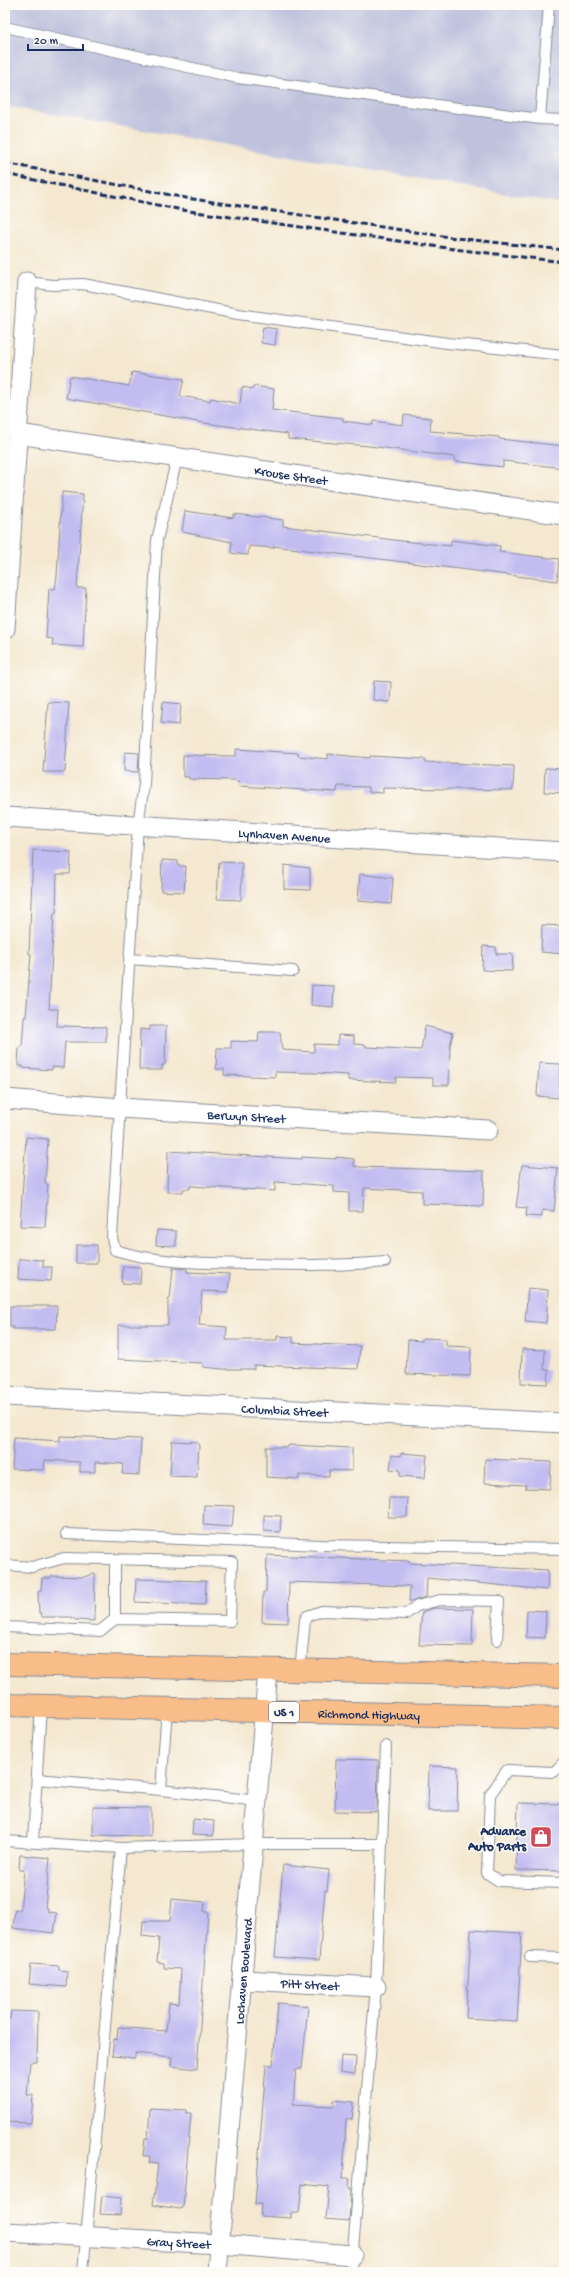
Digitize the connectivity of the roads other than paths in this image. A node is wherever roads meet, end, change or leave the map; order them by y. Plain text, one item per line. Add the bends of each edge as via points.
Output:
1 (549, 5) edge
2 (5, 27) edge
3 (540, 119) junction
4 (564, 120) edge
5 (27, 282) joint
6 (564, 355) edge
7 (18, 434) junction
8 (177, 458) junction
9 (564, 515) edge
10 (5, 629) edge
11 (5, 817) edge
12 (138, 825) junction
13 (564, 852) edge
14 (129, 959) junction
15 (293, 971) dead end
16 (5, 1099) edge
17 (120, 1108) junction
18 (488, 1130) dead end
19 (385, 1262) dead end
20 (5, 1396) edge
21 (564, 1423) edge
22 (66, 1534) dead end
23 (564, 1549) edge
24 (115, 1559) junction
25 (5, 1565) edge
26 (115, 1619) junction
27 (5, 1627) edge
28 (497, 1640) dead end
29 (5, 1664) edge
30 (268, 1670) junction
31 (300, 1671) junction
32 (564, 1676) edge
33 (5, 1704) edge
34 (41, 1705) junction
35 (167, 1709) junction
36 (265, 1711) junction
37 (564, 1718) edge
38 (386, 1746) dead end
39 (564, 1762) edge
40 (37, 1779) junction
41 (161, 1790) junction
42 (258, 1801) junction
43 (5, 1840) edge
44 (33, 1842) junction
45 (254, 1844) junction
46 (382, 1844) junction
47 (121, 1848) junction
48 (564, 1883) edge
49 (530, 1956) dead end
50 (564, 1958) edge
51 (243, 1980) junction
52 (376, 1987) junction
53 (5, 2232) edge
54 (88, 2237) junction
55 (219, 2244) junction
56 (351, 2264) edge
57 (83, 2272) edge
58 (217, 2272) edge

1 - 3 lane
2 - 3 lane via 238,78
3 - 4 lane
5 - 6 lane via 53,285 83,284 238,314 447,343
5 - 7 street
7 - 8 street, Krouse Street
7 - 10 street
8 - 9 street, Krouse Street
8 - 12 lane via 157,540 144,784
11 - 12 street, Lynhaven Avenue
12 - 13 street, Lynhaven Avenue
12 - 14 lane
14 - 15 lane
14 - 17 lane
16 - 17 street, Berwyn Street
17 - 18 street, Berwyn Street
17 - 19 lane via 112,1238 115,1250 138,1257 207,1263 343,1266
20 - 21 street, Columbia Street
22 - 23 lane via 321,1544
24 - 25 lane via 64,1558 32,1567
24 - 26 lane
24 - 26 lane via 232,1562 230,1622
26 - 27 lane via 100,1631
28 - 31 lane via 499,1601 440,1600 417,1606 406,1614 322,1611 307,1616 305,1620
29 - 30 main road
30 - 31 main road
30 - 36 street, Lochaven Boulevard
31 - 32 main road
33 - 34 main road, Richmond Highway / US 1
34 - 35 main road, Richmond Highway / US 1
34 - 40 lane
35 - 36 main road, Richmond Highway / US 1
35 - 41 lane
36 - 37 main road, Richmond Highway / US 1
36 - 42 street, Lochaven Boulevard
38 - 46 lane
39 - 48 lane via 554,1772 507,1770 490,1795 487,1873 499,1881
40 - 41 lane
40 - 44 lane
41 - 42 lane
42 - 45 street, Lochaven Boulevard
43 - 44 lane
44 - 47 lane
45 - 46 lane
45 - 47 lane
45 - 51 street, Lochaven Boulevard
46 - 52 lane
47 - 54 lane
49 - 50 lane
51 - 52 street, Pitt Street
51 - 55 street, Lochaven Boulevard
52 - 56 lane
53 - 54 street, Gray Street
54 - 55 street, Gray Street
54 - 57 lane
55 - 56 street, Gray Street
55 - 58 street, Lochaven Boulevard

